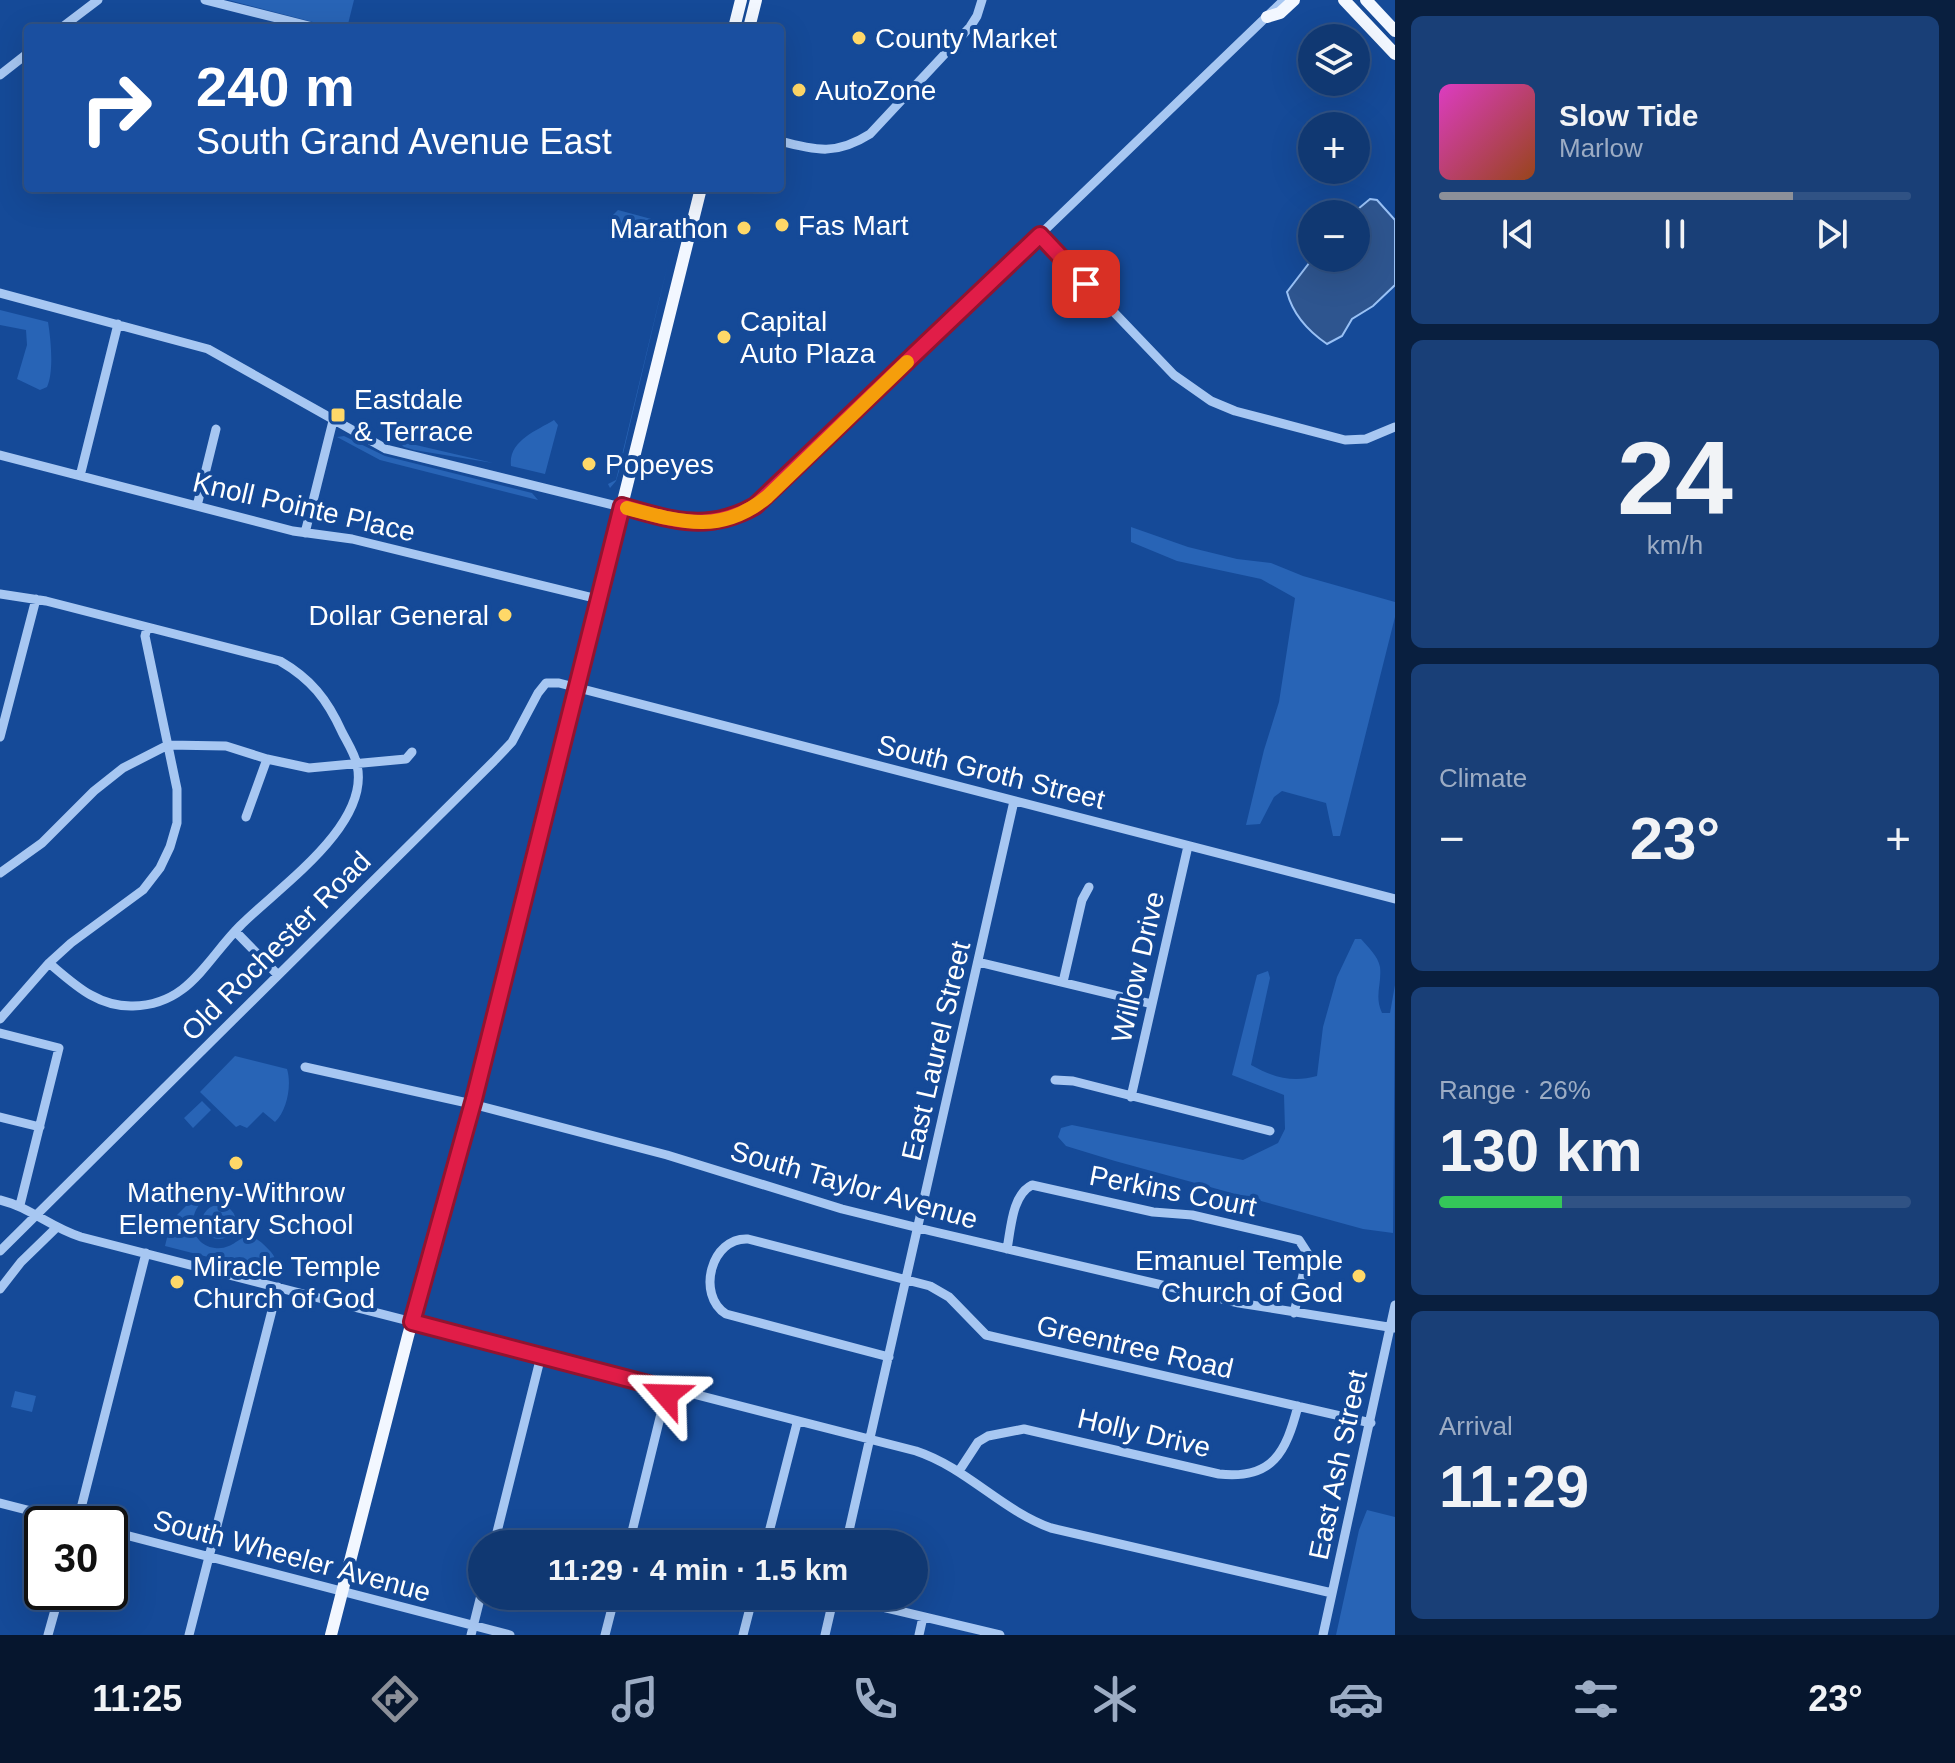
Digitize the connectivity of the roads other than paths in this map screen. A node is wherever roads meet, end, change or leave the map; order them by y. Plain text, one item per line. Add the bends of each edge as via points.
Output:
1 (98, 0) edge
2 (205, 0) edge
3 (741, 0) edge
4 (756, 0) edge
5 (982, 0) edge
6 (1284, 0) edge
7 (1294, 0) edge
8 (1344, 0) edge
9 (1366, 0) edge
10 (1267, 17) junction
11 (66, 24) edge
12 (301, 24) edge
13 (735, 24) edge
14 (750, 24) edge
15 (1395, 31) edge
16 (1395, 54) edge
17 (24, 56) edge
18 (0, 75) edge
19 (784, 142) edge
20 (700, 192) edge
21 (1040, 235) junction
22 (0, 293) edge
23 (118, 324) junction
24 (333, 421) junction
25 (1395, 427) edge
26 (216, 429) dead end
27 (0, 455) edge
28 (80, 476) junction
29 (197, 506) junction
30 (622, 506) junction
31 (305, 533) junction
32 (0, 594) edge
33 (36, 599) junction
34 (598, 599) junction
35 (147, 628) junction
36 (576, 689) junction
37 (0, 737) edge
38 (168, 745) junction
39 (412, 752) dead end
40 (267, 759) junction
41 (357, 765) junction
42 (1014, 801) junction
43 (246, 817) dead end
44 (1188, 846) junction
45 (0, 873) edge
46 (1089, 887) dead end
47 (1395, 899) edge
48 (235, 931) junction
49 (978, 962) junction
50 (49, 963) junction
51 (278, 975) junction
52 (1063, 982) junction
53 (1152, 1004) junction
54 (0, 1019) edge
55 (0, 1033) edge
56 (305, 1067) dead end
57 (1055, 1080) dead end
58 (1131, 1097) junction
59 (472, 1104) junction
60 (0, 1117) edge
61 (40, 1127) junction
62 (1270, 1131) dead end
63 (0, 1200) edge
64 (20, 1205) junction
65 (37, 1216) junction
66 (56, 1228) junction
67 (918, 1228) junction
68 (1007, 1249) junction
69 (0, 1251) edge
70 (146, 1253) junction
71 (907, 1279) junction
72 (278, 1287) junction
73 (0, 1289) edge
74 (1395, 1305) edge
75 (1294, 1313) junction
76 (412, 1322) junction
77 (1393, 1327) edge
78 (541, 1356) junction
79 (889, 1357) junction
80 (667, 1389) junction
81 (1298, 1406) junction
82 (797, 1423) junction
83 (1371, 1423) junction
84 (869, 1440) junction
85 (959, 1471) junction
86 (0, 1503) edge
87 (83, 1506) edge
88 (24, 1509) edge
89 (498, 1530) edge
90 (632, 1530) edge
91 (770, 1530) edge
92 (849, 1530) edge
93 (128, 1536) edge
94 (209, 1557) junction
95 (343, 1592) junction
96 (1332, 1593) junction
97 (55, 1610) edge
98 (477, 1610) edge
99 (611, 1610) edge
100 (749, 1610) edge
101 (831, 1610) edge
102 (894, 1610) edge
103 (923, 1617) junction
104 (472, 1630) edge
105 (48, 1635) edge
106 (189, 1635) edge
107 (331, 1635) edge
108 (510, 1635) edge
109 (605, 1635) edge
110 (743, 1635) edge
111 (825, 1635) edge
112 (919, 1635) edge
113 (1000, 1635) edge
114 (1323, 1635) edge

1 - 11 street
2 - 12 street
3 - 13 main road
4 - 14 main road
5 - 19 street via 970,27 870,134 839,149
6 - 10 street
7 - 10 main road
8 - 16 main road
9 - 15 main road
10 - 21 street
17 - 18 street
20 - 30 main road
21 - 25 street via 1174,375 1211,401 1345,440
21 - 30 street via 755,506 729,519 701,523
22 - 23 street
23 - 24 street via 218,353
23 - 28 street
24 - 30 street via 386,449
24 - 31 street
26 - 29 street
27 - 28 street, Knoll Pointe Place
28 - 29 street, Knoll Pointe Place
29 - 31 street, Knoll Pointe Place
30 - 34 main road
31 - 34 street, Knoll Pointe Place via 352,539
32 - 33 street
33 - 35 street
33 - 37 street
34 - 36 main road
35 - 38 street
35 - 41 street via 280,661 309,679 326,699
36 - 42 street, South Groth Street
36 - 51 street, Old Rochester Road via 550,682 542,687 512,742
36 - 59 main road
38 - 40 street via 226,746
38 - 45 street via 123,768 42,843
38 - 50 street via 177,823 165,858 143,890
39 - 41 street via 406,759
40 - 41 street via 309,768
40 - 43 street
41 - 48 street via 354,796 343,823 311,861
42 - 44 street, South Groth Street
42 - 49 street, East Laurel Street
44 - 47 street, South Groth Street
44 - 53 street, Willow Drive
46 - 52 street
48 - 50 street via 184,990 152,1004 104,1002
48 - 51 street
49 - 52 street
49 - 67 street, East Laurel Street
50 - 54 street
51 - 65 street, Old Rochester Road
52 - 53 street
53 - 58 street, Willow Drive
55 - 61 street via 59,1048
56 - 59 street, South Taylor Avenue
57 - 58 street
58 - 62 street
59 - 67 street, South Taylor Avenue
59 - 76 main road
60 - 61 street
61 - 64 street
63 - 64 street
64 - 65 street
65 - 66 street
65 - 69 street, Old Rochester Road
66 - 70 street
66 - 73 street
67 - 68 street, South Taylor Avenue
67 - 71 street, East Laurel Street
68 - 75 street, South Taylor Avenue
68 - 75 street, Perkins Court via 1018,1198 1028,1182 1153,1212 1192,1215 1310,1247
70 - 72 street
70 - 87 street
71 - 79 street, East Laurel Street
71 - 79 street, Greentree Road via 743,1239 723,1248 711,1279 711,1298 726,1314
71 - 81 street, Greentree Road via 941,1292 986,1335
72 - 76 street
72 - 94 street
74 - 77 street, East Ash Street
75 - 77 street, South Taylor Avenue
76 - 78 street
76 - 95 main road
77 - 83 street, East Ash Street
78 - 80 street
78 - 89 street
79 - 84 street, East Laurel Street
80 - 82 street
80 - 90 street
81 - 83 street, Greentree Road
81 - 85 street, Holly Drive via 1283,1451 1266,1466 1243,1474 1219,1474 1024,1429 978,1442
82 - 84 street
82 - 91 street
83 - 96 street, East Ash Street
84 - 85 street via 929,1455
84 - 92 street, East Laurel Street
85 - 96 street via 1022,1516 1051,1528
86 - 88 street
93 - 94 street, South Wheeler Avenue
94 - 95 street, South Wheeler Avenue
94 - 106 street
95 - 104 street, South Wheeler Avenue
95 - 107 main road
96 - 114 street, East Ash Street
97 - 105 street
98 - 104 street
99 - 109 street
100 - 110 street
101 - 111 street
102 - 103 street
103 - 112 street
103 - 113 street
104 - 108 street, South Wheeler Avenue

